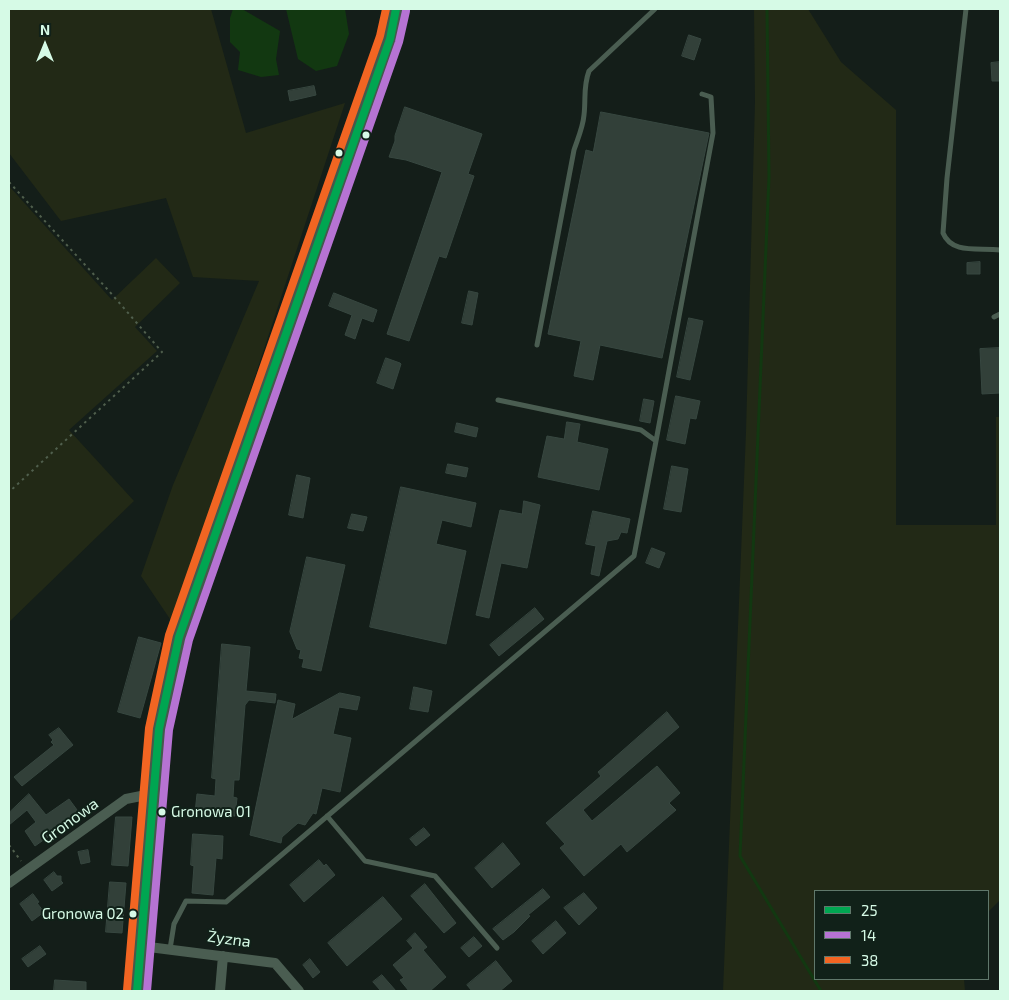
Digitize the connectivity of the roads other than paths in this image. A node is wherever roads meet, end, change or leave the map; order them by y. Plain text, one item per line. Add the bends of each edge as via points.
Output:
1 (396, 9) edge
2 (655, 9) edge
3 (966, 9) edge
4 (702, 94) dead end
5 (1000, 250) edge
6 (1000, 314) edge
7 (994, 317) dead end
8 (537, 345) dead end
9 (498, 400) dead end
10 (656, 441) junction
11 (152, 798) junction
12 (327, 816) junction
13 (9, 883) edge
14 (141, 946) junction
15 (497, 948) dead end
16 (170, 949) junction
17 (223, 956) junction
18 (137, 991) edge
19 (220, 991) edge
20 (299, 991) edge

1 - 11 street via 390,40 179,638 159,729
2 - 8 lane via 589,71 585,83 582,129 574,150
3 - 5 lane via 943,232 950,244
4 - 10 lane via 711,97 713,133
6 - 7 lane
9 - 10 lane via 641,430
10 - 12 lane via 634,556
11 - 13 street, Gronowa via 126,799
11 - 14 street
12 - 15 lane via 365,861 435,876
12 - 16 lane via 226,902 186,901 174,924
14 - 16 street, Żyzna
14 - 18 street
16 - 17 street, Żyzna
17 - 19 street
17 - 20 street, Żyzna via 275,963

